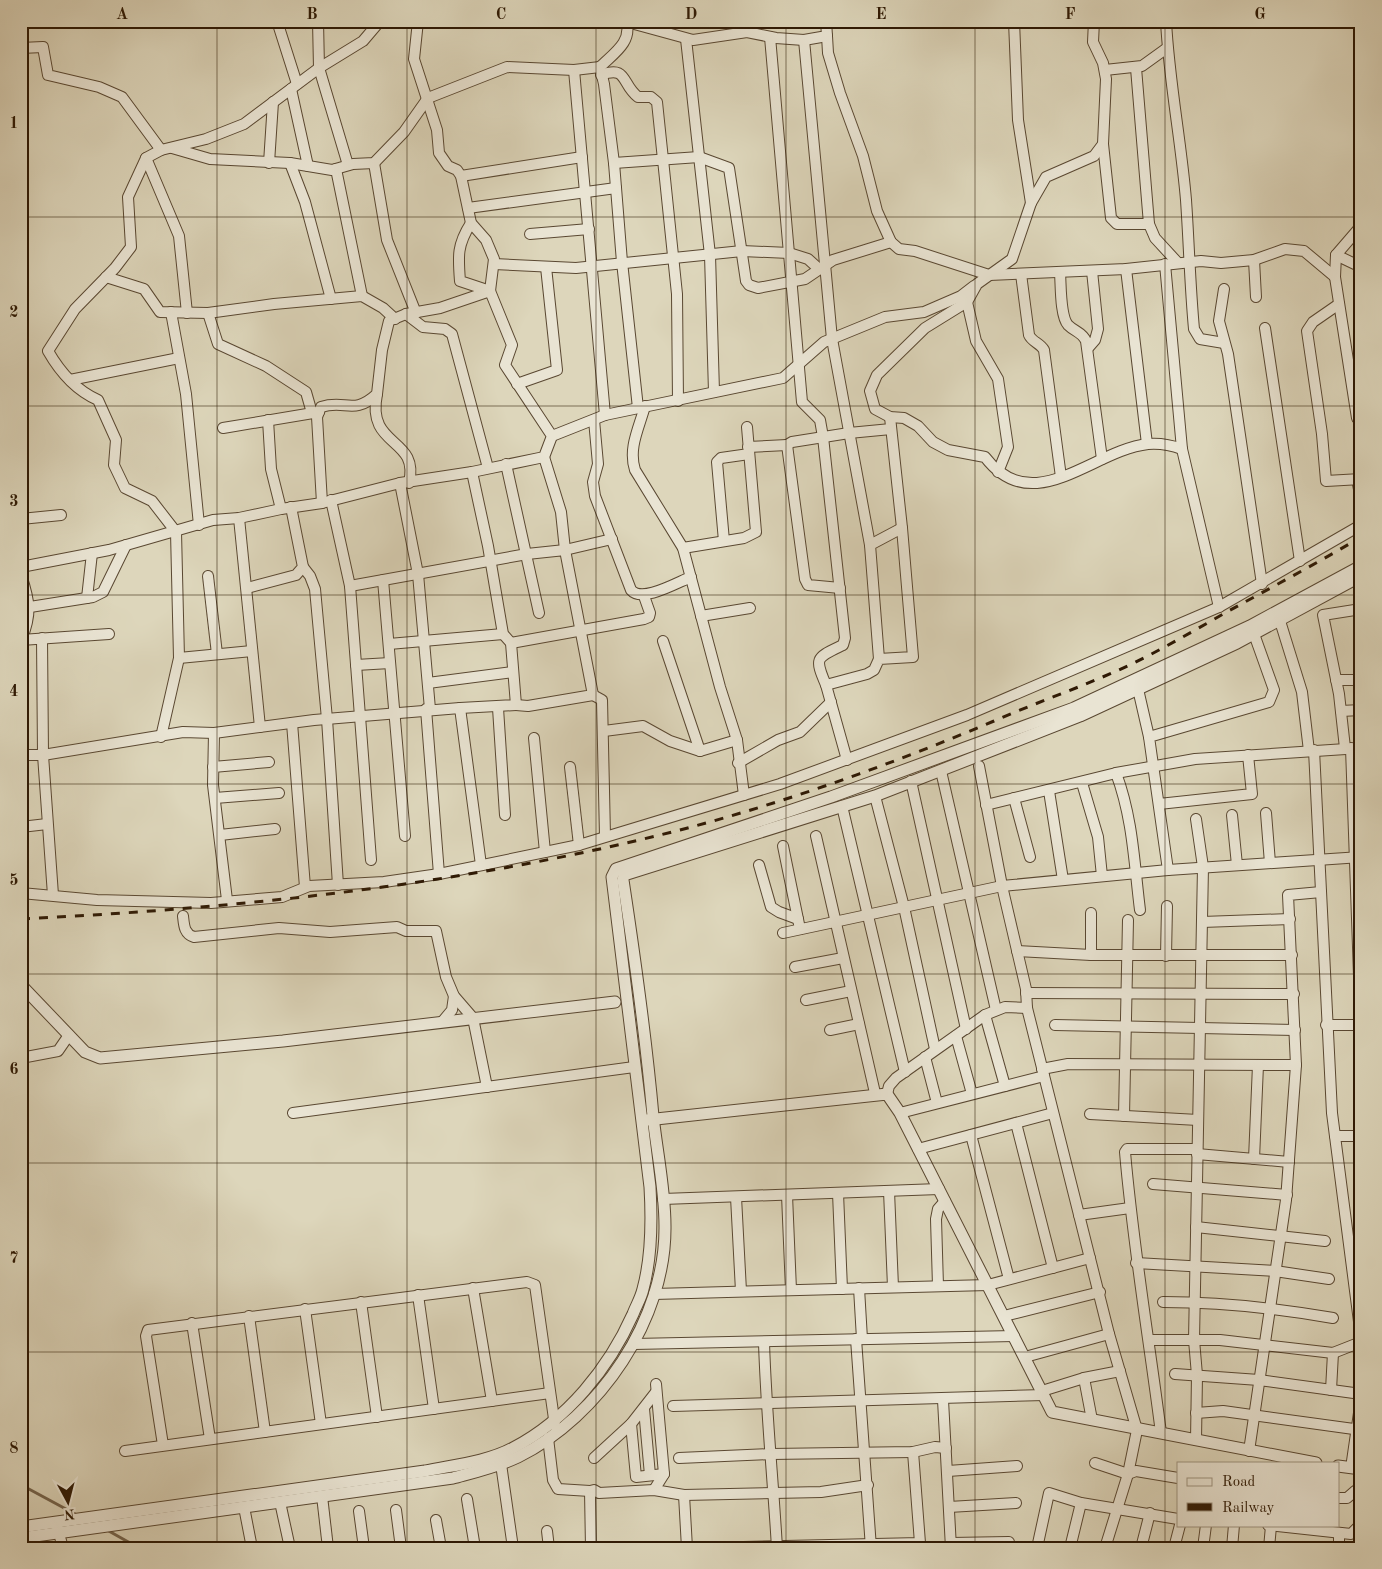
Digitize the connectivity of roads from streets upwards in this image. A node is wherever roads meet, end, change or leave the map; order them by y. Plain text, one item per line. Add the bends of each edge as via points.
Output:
1 (277, 21) edge
2 (318, 21) edge
3 (380, 21) edge
4 (418, 21) edge
5 (626, 21) edge
6 (826, 21) edge
7 (1014, 21) edge
8 (1094, 21) edge
9 (1166, 21) edge
10 (828, 36) junction
11 (770, 37) junction
12 (686, 39) junction
13 (804, 40) junction
14 (21, 48) edge
15 (1167, 48) junction
16 (319, 68) junction
17 (1136, 68) junction
18 (574, 70) junction
19 (1105, 70) junction
20 (600, 71) junction
21 (294, 86) junction
22 (428, 98) junction
23 (273, 102) junction
24 (1103, 144) junction
25 (166, 149) junction
26 (582, 157) junction
27 (699, 157) junction
28 (146, 158) junction
29 (663, 160) junction
30 (269, 162) junction
31 (290, 163) junction
32 (374, 163) junction
33 (614, 163) junction
34 (348, 165) junction
35 (308, 166) junction
36 (336, 169) junction
37 (461, 176) junction
38 (616, 188) junction
39 (585, 191) junction
40 (1031, 203) junction
41 (468, 208) junction
42 (471, 223) junction
43 (1149, 224) junction
44 (1361, 226) edge
45 (589, 229) junction
46 (530, 234) dead end
47 (891, 242) junction
48 (742, 251) junction
49 (789, 253) junction
50 (710, 255) junction
51 (1336, 255) junction
52 (672, 258) junction
53 (1254, 260) junction
54 (622, 262) junction
55 (1183, 262) junction
56 (494, 264) junction
57 (1165, 264) junction
58 (592, 266) junction
59 (546, 267) junction
60 (822, 267) junction
61 (1361, 267) edge
62 (1126, 269) junction
63 (1092, 271) junction
64 (1060, 273) junction
65 (1021, 274) junction
66 (989, 275) junction
67 (106, 277) junction
68 (1335, 277) junction
69 (792, 282) junction
70 (977, 284) junction
71 (1224, 289) dead end
72 (490, 291) junction
73 (362, 296) junction
74 (1256, 297) dead end
75 (331, 299) junction
76 (967, 302) junction
77 (1339, 304) junction
78 (171, 312) junction
79 (187, 312) junction
80 (208, 313) junction
81 (411, 313) junction
82 (395, 319) junction
83 (1266, 328) dead end
84 (832, 339) junction
85 (1224, 343) junction
86 (1088, 348) junction
87 (179, 358) junction
88 (799, 365) junction
89 (70, 380) junction
90 (517, 384) junction
91 (714, 392) junction
92 (377, 394) junction
93 (678, 401) junction
94 (642, 407) junction
95 (315, 412) junction
96 (605, 415) junction
97 (890, 417) junction
98 (268, 420) junction
99 (594, 420) junction
100 (1361, 420) edge
101 (747, 427) dead end
102 (223, 428) dead end
103 (891, 429) junction
104 (849, 432) junction
105 (552, 436) junction
106 (824, 437) junction
107 (1147, 444) junction
108 (787, 445) junction
109 (1182, 449) junction
110 (748, 451) junction
111 (544, 457) junction
112 (1102, 459) junction
113 (506, 464) junction
114 (488, 468) junction
115 (472, 472) junction
116 (998, 472) junction
117 (1061, 477) junction
118 (1359, 479) edge
119 (404, 483) junction
120 (1361, 500) edge
121 (326, 501) junction
122 (292, 507) junction
123 (280, 509) junction
124 (62, 515) dead end
125 (239, 518) junction
126 (21, 519) edge
127 (199, 525) junction
128 (1361, 525) edge
129 (902, 528) junction
130 (176, 532) junction
131 (612, 539) junction
132 (724, 542) junction
133 (126, 545) junction
134 (870, 545) junction
135 (683, 548) junction
136 (565, 550) junction
137 (92, 553) junction
138 (527, 554) junction
139 (490, 561) junction
140 (1300, 561) junction
141 (1361, 566) edge
142 (21, 567) edge
143 (302, 567) junction
144 (418, 574) junction
145 (21, 575) edge
146 (208, 576) dead end
147 (1361, 576) edge
148 (691, 577) junction
149 (382, 580) junction
150 (1262, 584) junction
151 (350, 586) junction
152 (247, 588) junction
153 (840, 588) junction
154 (644, 596) junction
155 (87, 598) junction
156 (1313, 601) junction
157 (30, 607) junction
158 (1219, 607) junction
159 (750, 608) dead end
160 (1361, 609) edge
161 (539, 613) dead end
162 (1323, 615) junction
163 (701, 616) junction
164 (1280, 621) junction
165 (582, 631) junction
166 (110, 634) dead end
167 (502, 634) junction
168 (1254, 634) junction
169 (42, 638) junction
170 (21, 640) edge
171 (663, 640) dead end
172 (424, 642) junction
173 (511, 642) junction
174 (389, 644) junction
175 (252, 651) junction
176 (217, 654) junction
177 (179, 658) junction
178 (879, 659) junction
179 (390, 663) junction
180 (356, 665) junction
181 (513, 672) junction
182 (1336, 680) junction
183 (1361, 680) edge
184 (428, 683) junction
185 (826, 685) junction
186 (1138, 689) junction
187 (593, 696) junction
188 (831, 702) junction
189 (516, 705) junction
190 (460, 708) junction
191 (498, 708) junction
192 (428, 709) junction
193 (1361, 710) edge
194 (1341, 711) junction
195 (395, 712) junction
196 (359, 716) junction
197 (328, 719) junction
198 (292, 723) junction
199 (260, 727) junction
200 (604, 731) junction
201 (214, 733) junction
202 (161, 737) junction
203 (1149, 737) junction
204 (534, 738) dead end
205 (736, 740) junction
206 (1352, 748) edge
207 (1312, 750) junction
208 (700, 751) junction
209 (21, 755) edge
210 (43, 755) junction
211 (1248, 755) junction
212 (847, 760) junction
213 (268, 762) dead end
214 (738, 763) junction
215 (979, 766) dead end
216 (213, 767) junction
217 (570, 767) dead end
218 (1154, 767) junction
219 (941, 771) junction
220 (1116, 773) junction
221 (911, 782) junction
222 (1082, 783) junction
223 (1048, 791) junction
224 (279, 794) dead end
225 (744, 794) junction
226 (876, 796) junction
227 (215, 798) junction
228 (1014, 798) junction
229 (1159, 804) junction
230 (986, 805) junction
231 (842, 806) junction
232 (1266, 812) dead end
233 (505, 815) dead end
234 (1232, 815) dead end
235 (1196, 820) dead end
236 (47, 824) junction
237 (21, 827) edge
238 (276, 829) dead end
239 (220, 835) junction
240 (405, 836) dead end
241 (605, 836) junction
242 (816, 836) dead end
243 (580, 845) junction
244 (783, 846) dead end
245 (545, 852) junction
246 (1030, 857) dead end
247 (1358, 857) edge
248 (371, 860) dead end
249 (1319, 860) junction
250 (1270, 863) junction
251 (1236, 865) junction
252 (480, 866) junction
253 (759, 866) dead end
254 (1203, 867) junction
255 (616, 869) junction
256 (1168, 870) junction
257 (1135, 873) junction
258 (439, 874) junction
259 (1102, 876) junction
260 (623, 880) junction
261 (1063, 880) junction
262 (338, 885) junction
263 (1002, 886) junction
264 (305, 887) junction
265 (1320, 892) junction
266 (21, 893) edge
267 (970, 893) junction
268 (53, 895) junction
269 (227, 900) junction
270 (936, 900) junction
271 (1167, 906) dead end
272 (904, 907) junction
273 (183, 909) junction
274 (1140, 910) dead end
275 (1091, 913) dead end
276 (868, 914) junction
277 (1290, 919) junction
278 (1128, 920) dead end
279 (835, 922) junction
280 (1202, 922) junction
281 (799, 924) junction
282 (783, 932) dead end
283 (1017, 951) junction
284 (1090, 955) junction
285 (1127, 955) junction
286 (1292, 955) junction
287 (1166, 956) junction
288 (1201, 956) junction
289 (843, 958) junction
290 (795, 967) dead end
291 (1359, 975) dead end
292 (24, 991) edge
293 (851, 991) junction
294 (1126, 992) junction
295 (1200, 992) junction
296 (1026, 993) junction
297 (1294, 994) junction
298 (454, 996) junction
299 (641, 996) junction
300 (806, 1000) dead end
301 (622, 1003) junction
302 (642, 1008) junction
303 (1027, 1008) junction
304 (996, 1010) junction
305 (985, 1015) junction
306 (474, 1018) junction
307 (442, 1022) junction
308 (859, 1024) junction
309 (1055, 1025) dead end
310 (1326, 1025) junction
311 (1361, 1025) edge
312 (1125, 1026) junction
313 (1199, 1028) junction
314 (966, 1029) junction
315 (830, 1030) dead end
316 (1295, 1030) junction
317 (68, 1035) junction
318 (956, 1036) junction
319 (935, 1049) junction
320 (925, 1057) junction
321 (21, 1058) edge
322 (1124, 1065) junction
323 (1198, 1065) junction
324 (1258, 1065) junction
325 (1296, 1065) junction
326 (634, 1067) junction
327 (905, 1072) junction
328 (1043, 1072) junction
329 (1005, 1086) junction
330 (487, 1087) junction
331 (875, 1093) junction
332 (887, 1094) junction
333 (972, 1094) junction
334 (937, 1104) junction
335 (293, 1113) dead end
336 (900, 1113) junction
337 (1053, 1113) junction
338 (1090, 1114) dead end
339 (1124, 1116) junction
340 (653, 1119) junction
341 (1198, 1120) junction
342 (641, 1121) junction
343 (1016, 1123) junction
344 (971, 1135) junction
345 (1335, 1136) junction
346 (1361, 1136) edge
347 (918, 1149) junction
348 (1197, 1152) junction
349 (1254, 1159) junction
350 (1289, 1162) junction
351 (1153, 1184) dead end
352 (1197, 1187) junction
353 (939, 1189) junction
354 (889, 1191) junction
355 (838, 1193) junction
356 (787, 1195) junction
357 (1287, 1195) junction
358 (736, 1197) junction
359 (663, 1200) junction
360 (945, 1200) junction
361 (1130, 1208) junction
362 (1079, 1215) junction
363 (1196, 1227) junction
364 (1281, 1235) junction
365 (1325, 1241) dead end
366 (1090, 1258) junction
367 (1136, 1263) junction
368 (1196, 1265) junction
369 (647, 1268) junction
370 (1052, 1268) junction
371 (659, 1271) junction
372 (1275, 1271) junction
373 (1009, 1279) junction
374 (1329, 1279) dead end
375 (988, 1285) junction
376 (938, 1286) junction
377 (893, 1287) junction
378 (472, 1288) junction
379 (859, 1288) junction
380 (842, 1289) junction
381 (791, 1290) junction
382 (741, 1291) junction
383 (1100, 1292) junction
384 (654, 1294) junction
385 (418, 1295) junction
386 (361, 1302) junction
387 (1163, 1302) dead end
388 (1196, 1302) junction
389 (1270, 1307) junction
390 (305, 1309) junction
391 (249, 1316) junction
392 (1004, 1316) junction
393 (1333, 1318) dead end
394 (192, 1323) junction
395 (1109, 1334) junction
396 (1014, 1336) junction
397 (1361, 1337) edge
398 (859, 1339) junction
399 (1149, 1340) junction
400 (1194, 1340) junction
401 (764, 1342) junction
402 (1361, 1342) edge
403 (634, 1344) junction
404 (1264, 1344) junction
405 (1333, 1353) junction
406 (1025, 1357) junction
407 (1120, 1372) junction
408 (1175, 1374) dead end
409 (1197, 1375) junction
410 (1084, 1378) junction
411 (1259, 1380) junction
412 (1331, 1390) junction
413 (550, 1393) junction
414 (1043, 1393) junction
415 (1361, 1394) edge
416 (1361, 1398) edge
417 (860, 1400) junction
418 (943, 1400) junction
419 (492, 1401) junction
420 (766, 1403) junction
421 (673, 1406) dead end
422 (434, 1409) junction
423 (644, 1409) junction
424 (1196, 1413) junction
425 (1253, 1415) junction
426 (377, 1416) junction
427 (554, 1420) junction
428 (1092, 1420) junction
429 (321, 1424) junction
430 (631, 1424) junction
431 (1138, 1430) junction
432 (1359, 1430) edge
433 (265, 1432) junction
434 (1161, 1433) junction
435 (552, 1435) junction
436 (210, 1439) junction
437 (1196, 1440) junction
438 (163, 1445) junction
439 (946, 1448) junction
440 (125, 1451) dead end
441 (1249, 1451) junction
442 (913, 1452) junction
443 (865, 1453) junction
444 (772, 1454) junction
445 (594, 1458) dead end
446 (680, 1458) dead end
447 (1284, 1460) edge
448 (1305, 1462) edge
449 (1095, 1463) dead end
450 (501, 1464) junction
451 (1017, 1466) dead end
452 (1340, 1466) edge
453 (1356, 1469) edge
454 (948, 1471) junction
455 (664, 1474) junction
456 (1128, 1474) junction
457 (650, 1476) junction
458 (1177, 1478) edge
459 (868, 1485) junction
460 (654, 1490) junction
461 (590, 1491) junction
462 (1361, 1491) edge
463 (774, 1492) junction
464 (684, 1495) junction
465 (322, 1496) junction
466 (1340, 1498) edge
467 (467, 1499) dead end
468 (280, 1502) junction
469 (1016, 1503) dead end
470 (1081, 1503) junction
471 (244, 1507) junction
472 (949, 1507) junction
473 (1118, 1508) junction
474 (396, 1510) dead end
475 (359, 1511) dead end
476 (1150, 1513) junction
477 (1177, 1519) edge
478 (436, 1520) dead end
479 (106, 1521) junction
480 (1180, 1526) edge
481 (1206, 1526) edge
482 (1234, 1526) edge
483 (1273, 1526) edge
484 (1361, 1528) edge
485 (547, 1530) dead end
486 (1339, 1533) junction
487 (61, 1535) edge
488 (25, 1537) edge
489 (1009, 1542) dead end
490 (951, 1545) edge
491 (871, 1546) edge
492 (776, 1547) edge
493 (252, 1548) edge
494 (290, 1548) edge
495 (328, 1548) edge
496 (364, 1548) edge
497 (401, 1548) edge
498 (441, 1548) edge
499 (475, 1548) edge
500 (513, 1548) edge
501 (549, 1548) edge
502 (591, 1548) edge
503 (687, 1548) edge
504 (702, 1548) edge
505 (1037, 1548) edge
506 (1070, 1548) edge
507 (1105, 1548) edge
508 (1141, 1548) edge
509 (1174, 1548) edge
510 (1203, 1548) edge
511 (1232, 1548) edge
512 (1269, 1548) edge
513 (1338, 1548) edge

1 - 21 street
2 - 16 street
3 - 16 street via 363,41
4 - 22 street via 414,59
5 - 12 street
5 - 20 street via 625,42
6 - 10 street
7 - 40 street via 1018,120
8 - 19 street via 1093,42
9 - 15 street
10 - 13 street
10 - 47 street via 828,52 864,156 876,211
11 - 12 street via 747,32 700,40
11 - 13 street
11 - 49 street
12 - 27 street
13 - 60 street
14 - 25 street via 43,47 48,76 99,87 122,97
15 - 17 street
15 - 55 street via 1186,200
16 - 21 street
16 - 34 street
17 - 19 street
17 - 43 street
18 - 20 street
18 - 22 street via 507,67
18 - 26 street
19 - 24 street
20 - 29 street via 622,75 634,94 651,97 657,102
20 - 33 street
21 - 23 street
21 - 35 street
22 - 32 street via 401,136
22 - 37 street via 442,160
23 - 25 street via 244,124 206,139
23 - 30 street
24 - 40 street via 1094,156 1046,177
24 - 43 street via 1113,221 1117,224
25 - 28 street
25 - 30 street via 210,159
26 - 37 street
26 - 39 street
27 - 29 street
27 - 48 street via 729,168
27 - 50 street
28 - 67 street via 128,197 131,247
28 - 79 street via 177,230
29 - 33 street
29 - 52 street
30 - 31 street
31 - 35 street
31 - 75 street
32 - 34 street
32 - 81 street via 387,240
33 - 38 street
34 - 36 street
35 - 36 street
36 - 73 street
37 - 41 street
38 - 39 street
38 - 54 street
39 - 41 street
39 - 45 street
40 - 66 street via 1012,259
41 - 42 street
42 - 56 street via 486,240
42 - 72 street via 461,238 458,257 460,281
43 - 55 street via 1155,238
44 - 51 street
45 - 46 street
45 - 58 street
47 - 60 street
47 - 66 street via 899,249 915,251
48 - 49 street
48 - 50 street
48 - 69 street via 749,285 758,288
49 - 60 street via 808,258
49 - 69 street
50 - 52 street
50 - 91 street
51 - 61 street
51 - 68 street
52 - 54 street
52 - 93 street via 677,294
53 - 55 street
53 - 68 street via 1284,250 1304,251
53 - 74 street
54 - 58 street
54 - 94 street
55 - 57 street
55 - 85 street via 1196,334 1200,339
56 - 59 street
56 - 72 street
57 - 62 street
57 - 109 street
58 - 59 street
58 - 96 street
59 - 90 street via 557,370
60 - 69 street via 809,277
60 - 84 street
62 - 63 street
62 - 107 street
63 - 64 street
63 - 86 street via 1098,329
64 - 65 street
64 - 86 street via 1064,319 1083,334
65 - 66 street
65 - 117 street via 1029,334 1044,350
66 - 70 street
67 - 78 street via 144,289 160,312
67 - 89 street via 75,309 48,351 56,366
68 - 77 street
69 - 88 street
70 - 76 street
70 - 84 street via 961,296 924,312 885,316
71 - 85 street via 1218,321
72 - 81 street via 440,308
72 - 90 street via 512,345 505,365
73 - 75 street
73 - 82 street
75 - 80 street
76 - 97 street via 925,328 877,375 870,391 876,409
76 - 116 street via 976,341 998,379 1008,447
77 - 100 street via 1357,418
77 - 118 street via 1313,322 1307,331 1326,481
78 - 79 street
78 - 87 street
79 - 80 street
80 - 95 street via 218,344 266,366 306,392
81 - 82 street
81 - 114 street via 423,327 445,329 452,334
82 - 92 street via 389,321 386,328
83 - 140 street
84 - 88 street via 824,342
84 - 104 street
85 - 150 street
86 - 112 street
87 - 89 street
87 - 127 street via 186,394
88 - 91 street via 783,378
88 - 106 street via 802,402 820,420
89 - 130 street via 98,400 108,418 116,440 114,464 125,488 152,501
90 - 105 street
91 - 93 street
92 - 95 street via 366,404 353,407 332,404
92 - 119 street via 374,408 379,428 408,456 411,471
93 - 94 street
94 - 96 street
94 - 135 street via 632,460
95 - 98 street
95 - 121 street
96 - 99 street
97 - 103 street
97 - 116 street via 904,418 948,450 985,457
98 - 102 street
98 - 123 street via 271,469
99 - 105 street
99 - 131 street via 598,464 594,487
101 - 110 street
103 - 104 street
103 - 129 street
104 - 106 street
104 - 134 street
105 - 111 street
106 - 108 street
106 - 153 street
107 - 109 street via 1168,444
107 - 112 street
108 - 110 street
108 - 153 street via 805,579 808,585
109 - 158 street
110 - 132 street via 717,462
110 - 132 street via 756,532
111 - 113 street
111 - 136 street via 561,512
112 - 117 street
113 - 114 street
113 - 138 street
114 - 115 street
115 - 119 street
115 - 139 street
116 - 117 street via 1009,479 1036,484
118 - 120 street
119 - 121 street
119 - 144 street
121 - 122 street
121 - 151 street
122 - 123 street
122 - 143 street
123 - 125 street
124 - 126 street
125 - 127 street via 213,520
125 - 152 street
127 - 130 street
128 - 140 street
129 - 134 street
129 - 178 street via 913,656
130 - 133 street
130 - 177 street
131 - 136 street
131 - 154 street via 631,590
132 - 135 street
133 - 137 street
133 - 155 street via 106,589
134 - 178 street
135 - 148 street
136 - 138 street
136 - 165 street
137 - 142 street
137 - 155 street
138 - 139 street
138 - 161 street
139 - 144 street
139 - 167 street
140 - 150 street
141 - 255 street via 1250,626 1074,708 831,797
143 - 152 street via 296,575
143 - 197 street via 315,589
144 - 149 street
144 - 172 street
145 - 157 street
146 - 176 street
147 - 156 street
148 - 154 street
148 - 163 street
149 - 151 street
149 - 174 street
150 - 158 street
151 - 180 street
152 - 175 street
153 - 185 street via 845,638 843,645 822,655 818,661 817,666
154 - 165 street via 649,617
155 - 157 street
156 - 162 street
156 - 164 street
157 - 170 street
158 - 212 street via 967,715
159 - 163 street
160 - 162 street
162 - 182 street
163 - 205 street
164 - 168 street
164 - 207 street via 1302,692
165 - 173 street
165 - 187 street
166 - 169 street
167 - 172 street
167 - 173 street
168 - 186 street
168 - 203 street via 1274,690 1269,702
169 - 170 street
169 - 210 street
171 - 208 street
172 - 174 street
172 - 184 street
173 - 181 street
174 - 179 street
175 - 176 street
175 - 199 street
176 - 177 street
177 - 202 street
178 - 185 street via 868,674
179 - 180 street
179 - 195 street
180 - 196 street
181 - 184 street
181 - 189 street
182 - 183 street
182 - 194 street
184 - 192 street
185 - 188 street
186 - 203 street
186 - 219 street via 1080,716
187 - 189 street
187 - 200 street via 602,700
188 - 212 street
188 - 214 street via 800,732 778,740
189 - 191 street
190 - 191 street
190 - 192 street
190 - 252 street
191 - 233 street
192 - 195 street
192 - 258 street
193 - 194 street
194 - 206 street
195 - 196 street
195 - 240 street
196 - 197 street
196 - 248 street
197 - 198 street
197 - 262 street
198 - 199 street
198 - 264 street
199 - 201 street
200 - 208 street via 643,726 670,741
200 - 241 street
201 - 202 street via 183,732
201 - 216 street
202 - 210 street via 130,739
203 - 218 street
204 - 245 street
205 - 208 street
205 - 214 street
206 - 207 street
206 - 247 street
207 - 211 street
207 - 249 street
209 - 210 street
210 - 236 street
211 - 218 street via 1195,759
211 - 229 street via 1252,794
212 - 225 street
213 - 216 street
214 - 225 street
215 - 230 street
216 - 227 street
217 - 243 street
218 - 220 street
218 - 229 street
219 - 221 street
219 - 267 street
220 - 222 street
220 - 257 street via 1133,834
221 - 226 street
221 - 270 street
222 - 223 street
222 - 259 street via 1098,837
223 - 228 street
223 - 261 street
224 - 227 street
225 - 241 street
226 - 231 street
226 - 272 street
227 - 239 street
228 - 230 street
228 - 246 street
229 - 256 street
230 - 263 street
231 - 260 street via 627,873
231 - 276 street
232 - 250 street
234 - 251 street
235 - 254 street
236 - 237 street
236 - 268 street
238 - 239 street
239 - 269 street
241 - 243 street
242 - 279 street
243 - 245 street
244 - 281 street
245 - 252 street
247 - 249 street
247 - 291 street
249 - 250 street
249 - 265 street
250 - 251 street
251 - 254 street
252 - 258 street
253 - 281 street via 771,907
254 - 256 street
254 - 280 street
255 - 260 street
255 - 301 street via 612,877
256 - 257 street
257 - 259 street
257 - 274 street
258 - 262 street
259 - 261 street
260 - 299 street
261 - 263 street
262 - 264 street
263 - 267 street
263 - 283 street
264 - 269 street via 282,897
265 - 277 street via 1288,896
265 - 310 street
266 - 268 street
267 - 270 street
267 - 304 street
268 - 273 street
269 - 273 street
270 - 272 street
270 - 314 street
271 - 287 street
272 - 276 street
272 - 319 street
273 - 298 street via 185,929 189,936 194,937 279,928 330,932 397,927 406,931 436,931 446,977
275 - 284 street
276 - 279 street
276 - 327 street
277 - 280 street
277 - 286 street
278 - 285 street
279 - 281 street
279 - 289 street
280 - 288 street
281 - 282 street
283 - 284 street
283 - 296 street
284 - 285 street
285 - 287 street
285 - 294 street
286 - 288 street
286 - 297 street
287 - 288 street
288 - 295 street
289 - 290 street
289 - 293 street
292 - 317 street
293 - 300 street
293 - 308 street
294 - 295 street
294 - 296 street
294 - 312 street
295 - 297 street
295 - 313 street
296 - 303 street
297 - 316 street
298 - 306 street
298 - 307 street via 452,1010
299 - 301 street
299 - 302 street
301 - 302 street
301 - 306 street
301 - 326 street
302 - 340 street
303 - 304 street
303 - 328 street
304 - 305 street
305 - 314 street
305 - 329 street
306 - 307 street
306 - 330 street
307 - 317 street via 100,1058 85,1052
308 - 315 street
308 - 331 street
309 - 312 street
310 - 311 street
310 - 345 street
312 - 313 street
312 - 322 street
313 - 316 street
313 - 323 street
314 - 318 street
316 - 325 street
317 - 321 street via 58,1051
318 - 319 street
318 - 333 street
319 - 320 street
320 - 327 street
320 - 334 street
322 - 323 street
322 - 328 street via 1068,1064
322 - 339 street
323 - 324 street
323 - 341 street
324 - 325 street
324 - 349 street
325 - 350 street
326 - 330 street
326 - 342 street
327 - 332 street via 889,1086
328 - 329 street
328 - 337 street
329 - 333 street
330 - 335 street
331 - 332 street
331 - 340 street
332 - 336 street
333 - 334 street
334 - 336 street
336 - 347 street
337 - 343 street
337 - 362 street
338 - 339 street
339 - 341 street
340 - 342 street
340 - 359 street
341 - 348 street
342 - 369 street via 652,1220
343 - 344 street
343 - 370 street
344 - 347 street
344 - 373 street
345 - 346 street
345 - 397 street
347 - 353 street
348 - 349 street
348 - 352 street
348 - 361 street via 1125,1150
349 - 350 street
350 - 357 street
351 - 352 street
352 - 357 street
352 - 363 street
353 - 354 street
353 - 360 street
354 - 355 street
354 - 377 street
355 - 356 street
355 - 380 street
356 - 358 street
356 - 381 street
357 - 364 street
358 - 359 street
358 - 382 street
359 - 371 street via 665,1226
360 - 375 street
360 - 376 street via 936,1219
361 - 362 street
361 - 367 street
362 - 366 street
363 - 364 street
363 - 368 street
364 - 365 street
364 - 372 street
366 - 370 street
366 - 383 street
367 - 368 street
367 - 399 street
368 - 372 street
368 - 388 street
369 - 371 street
369 - 427 street via 643,1291 623,1337 603,1368
370 - 373 street
371 - 384 street
372 - 374 street
372 - 389 street
373 - 375 street
375 - 376 street
375 - 392 street
376 - 377 street
377 - 379 street
378 - 385 street
378 - 413 street via 527,1282 534,1285
378 - 419 street
379 - 380 street
379 - 398 street
380 - 381 street
381 - 382 street
382 - 384 street
383 - 392 street
383 - 395 street
384 - 403 street
385 - 386 street
385 - 422 street
386 - 390 street
386 - 426 street
387 - 388 street
388 - 389 street
388 - 400 street
389 - 393 street
389 - 404 street
390 - 391 street
390 - 429 street
391 - 394 street
391 - 433 street
392 - 396 street
394 - 436 street
394 - 438 street via 152,1328 146,1332
395 - 406 street
395 - 407 street
396 - 398 street
396 - 406 street
398 - 401 street
398 - 417 street
399 - 400 street
399 - 434 street
400 - 404 street
400 - 409 street
401 - 403 street
401 - 420 street
402 - 405 street
403 - 435 street via 580,1412
404 - 405 street
404 - 411 street
405 - 412 street
406 - 414 street
407 - 410 street
407 - 431 street
408 - 409 street
409 - 411 street
409 - 424 street
410 - 414 street
410 - 428 street
411 - 412 street
411 - 425 street
412 - 415 street
413 - 419 street
413 - 427 street
414 - 418 street
414 - 428 street via 1052,1412
416 - 432 street
417 - 418 street
417 - 420 street
417 - 443 street
418 - 439 street
419 - 422 street
420 - 421 street
420 - 444 street
422 - 426 street
423 - 430 street
423 - 455 street via 656,1388
423 - 457 street
424 - 425 street via 1223,1411
424 - 437 street
425 - 432 street
425 - 441 street
426 - 429 street
427 - 435 street
427 - 479 street via 513,1448 481,1460
428 - 431 street
429 - 433 street
430 - 445 street
430 - 457 street via 636,1477
431 - 434 street
431 - 456 street
432 - 453 street
433 - 436 street
434 - 437 street
435 - 450 street
435 - 461 street via 553,1480 558,1489
436 - 438 street
437 - 441 street
438 - 440 street
439 - 442 street
439 - 454 street
441 - 447 street
442 - 443 street
442 - 491 street via 920,1543
443 - 444 street
443 - 459 street
444 - 446 street
444 - 463 street
447 - 448 street
449 - 456 street
450 - 465 street via 453,1478
450 - 500 street
451 - 454 street
452 - 453 street
454 - 472 street
455 - 457 street
455 - 460 street
456 - 458 street via 1136,1471
456 - 473 street
459 - 463 street via 821,1492
459 - 491 street
460 - 461 street
460 - 464 street
461 - 502 street
462 - 466 street
463 - 464 street
463 - 492 street
464 - 503 street
465 - 468 street
465 - 495 street
467 - 499 street
468 - 471 street
468 - 494 street
469 - 472 street
470 - 473 street
470 - 505 street via 1049,1493
470 - 506 street
471 - 479 street
471 - 493 street
472 - 490 street
473 - 476 street
473 - 507 street
474 - 497 street
475 - 496 street
476 - 477 street
476 - 508 street
478 - 498 street
479 - 487 street
480 - 509 street
481 - 510 street
482 - 511 street
483 - 486 street
483 - 512 street
484 - 486 street via 1351,1534
485 - 501 street
486 - 513 street
487 - 488 street
489 - 490 street
491 - 492 street
492 - 504 street

